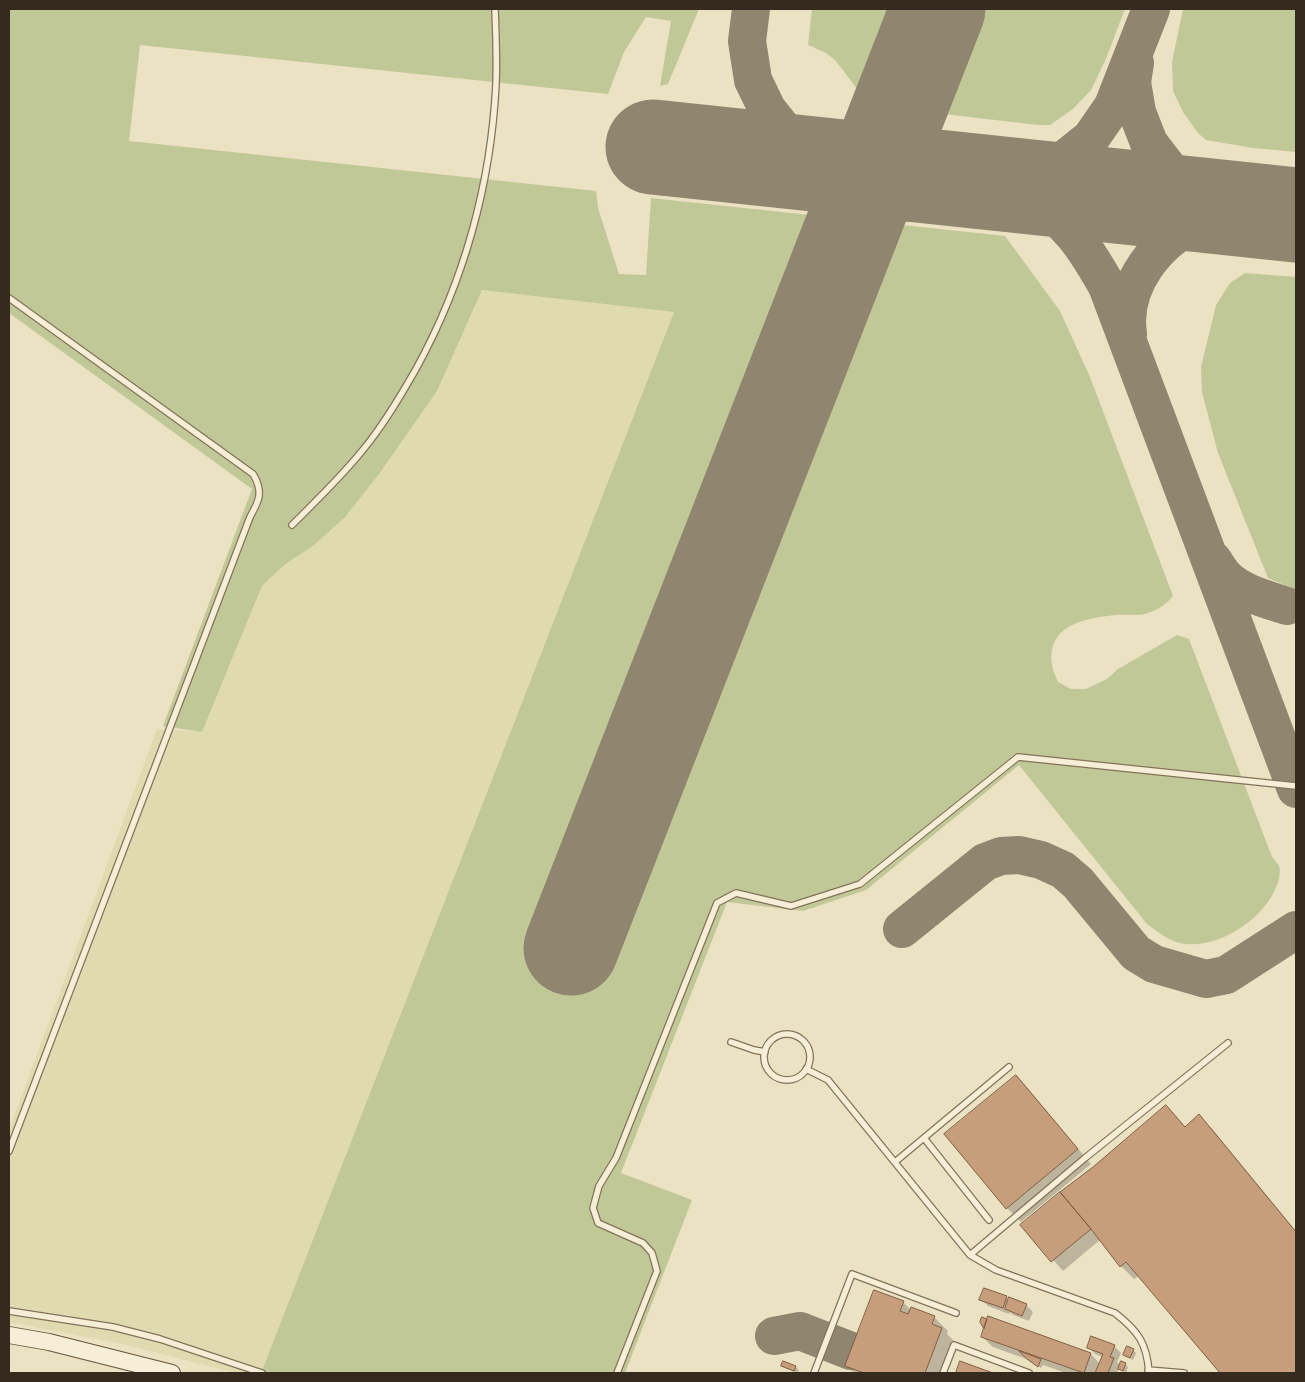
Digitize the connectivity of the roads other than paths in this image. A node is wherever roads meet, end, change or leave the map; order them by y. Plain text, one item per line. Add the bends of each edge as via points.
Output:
1 (495, 9) edge
2 (9, 298) edge
3 (292, 525) dead end
4 (1296, 786) edge
5 (731, 1042) dead end
6 (1228, 1043) dead end
7 (764, 1052) junction
8 (1009, 1067) dead end
9 (806, 1069) junction
10 (924, 1138) junction
11 (9, 1151) edge
12 (895, 1162) junction
13 (989, 1220) dead end
14 (970, 1256) junction
15 (9, 1311) edge
16 (956, 1313) dead end
17 (9, 1335) edge
18 (9, 1346) edge
19 (88, 1353) junction
20 (1148, 1371) edge
21 (172, 1373) edge
22 (262, 1373) edge
23 (617, 1373) edge
24 (814, 1373) edge
25 (943, 1373) edge
26 (1029, 1373) edge
27 (1184, 1373) edge

1 - 3 lane via 496,84 491,130 484,180 465,258 435,334 398,400 363,450
2 - 11 lane via 253,474 258,482 260,500 250,517
4 - 23 lane via 1018,757 860,884 791,906 736,892 717,903 616,1158 599,1186 593,1208 598,1223 643,1243 652,1253 657,1272
5 - 7 lane
6 - 14 lane
7 - 9 lane via 766,1067 776,1077 791,1080
7 - 9 lane via 779,1036 794,1036 801,1039 809,1052
8 - 10 lane
9 - 12 lane via 828,1080
10 - 12 lane
10 - 13 lane
12 - 14 lane
14 - 20 lane via 996,1270 1115,1313 1143,1340
15 - 22 lane via 113,1327
16 - 24 lane via 852,1274
17 - 19 main road
18 - 19 main road
19 - 21 main road
20 - 27 lane
25 - 26 lane via 954,1345

